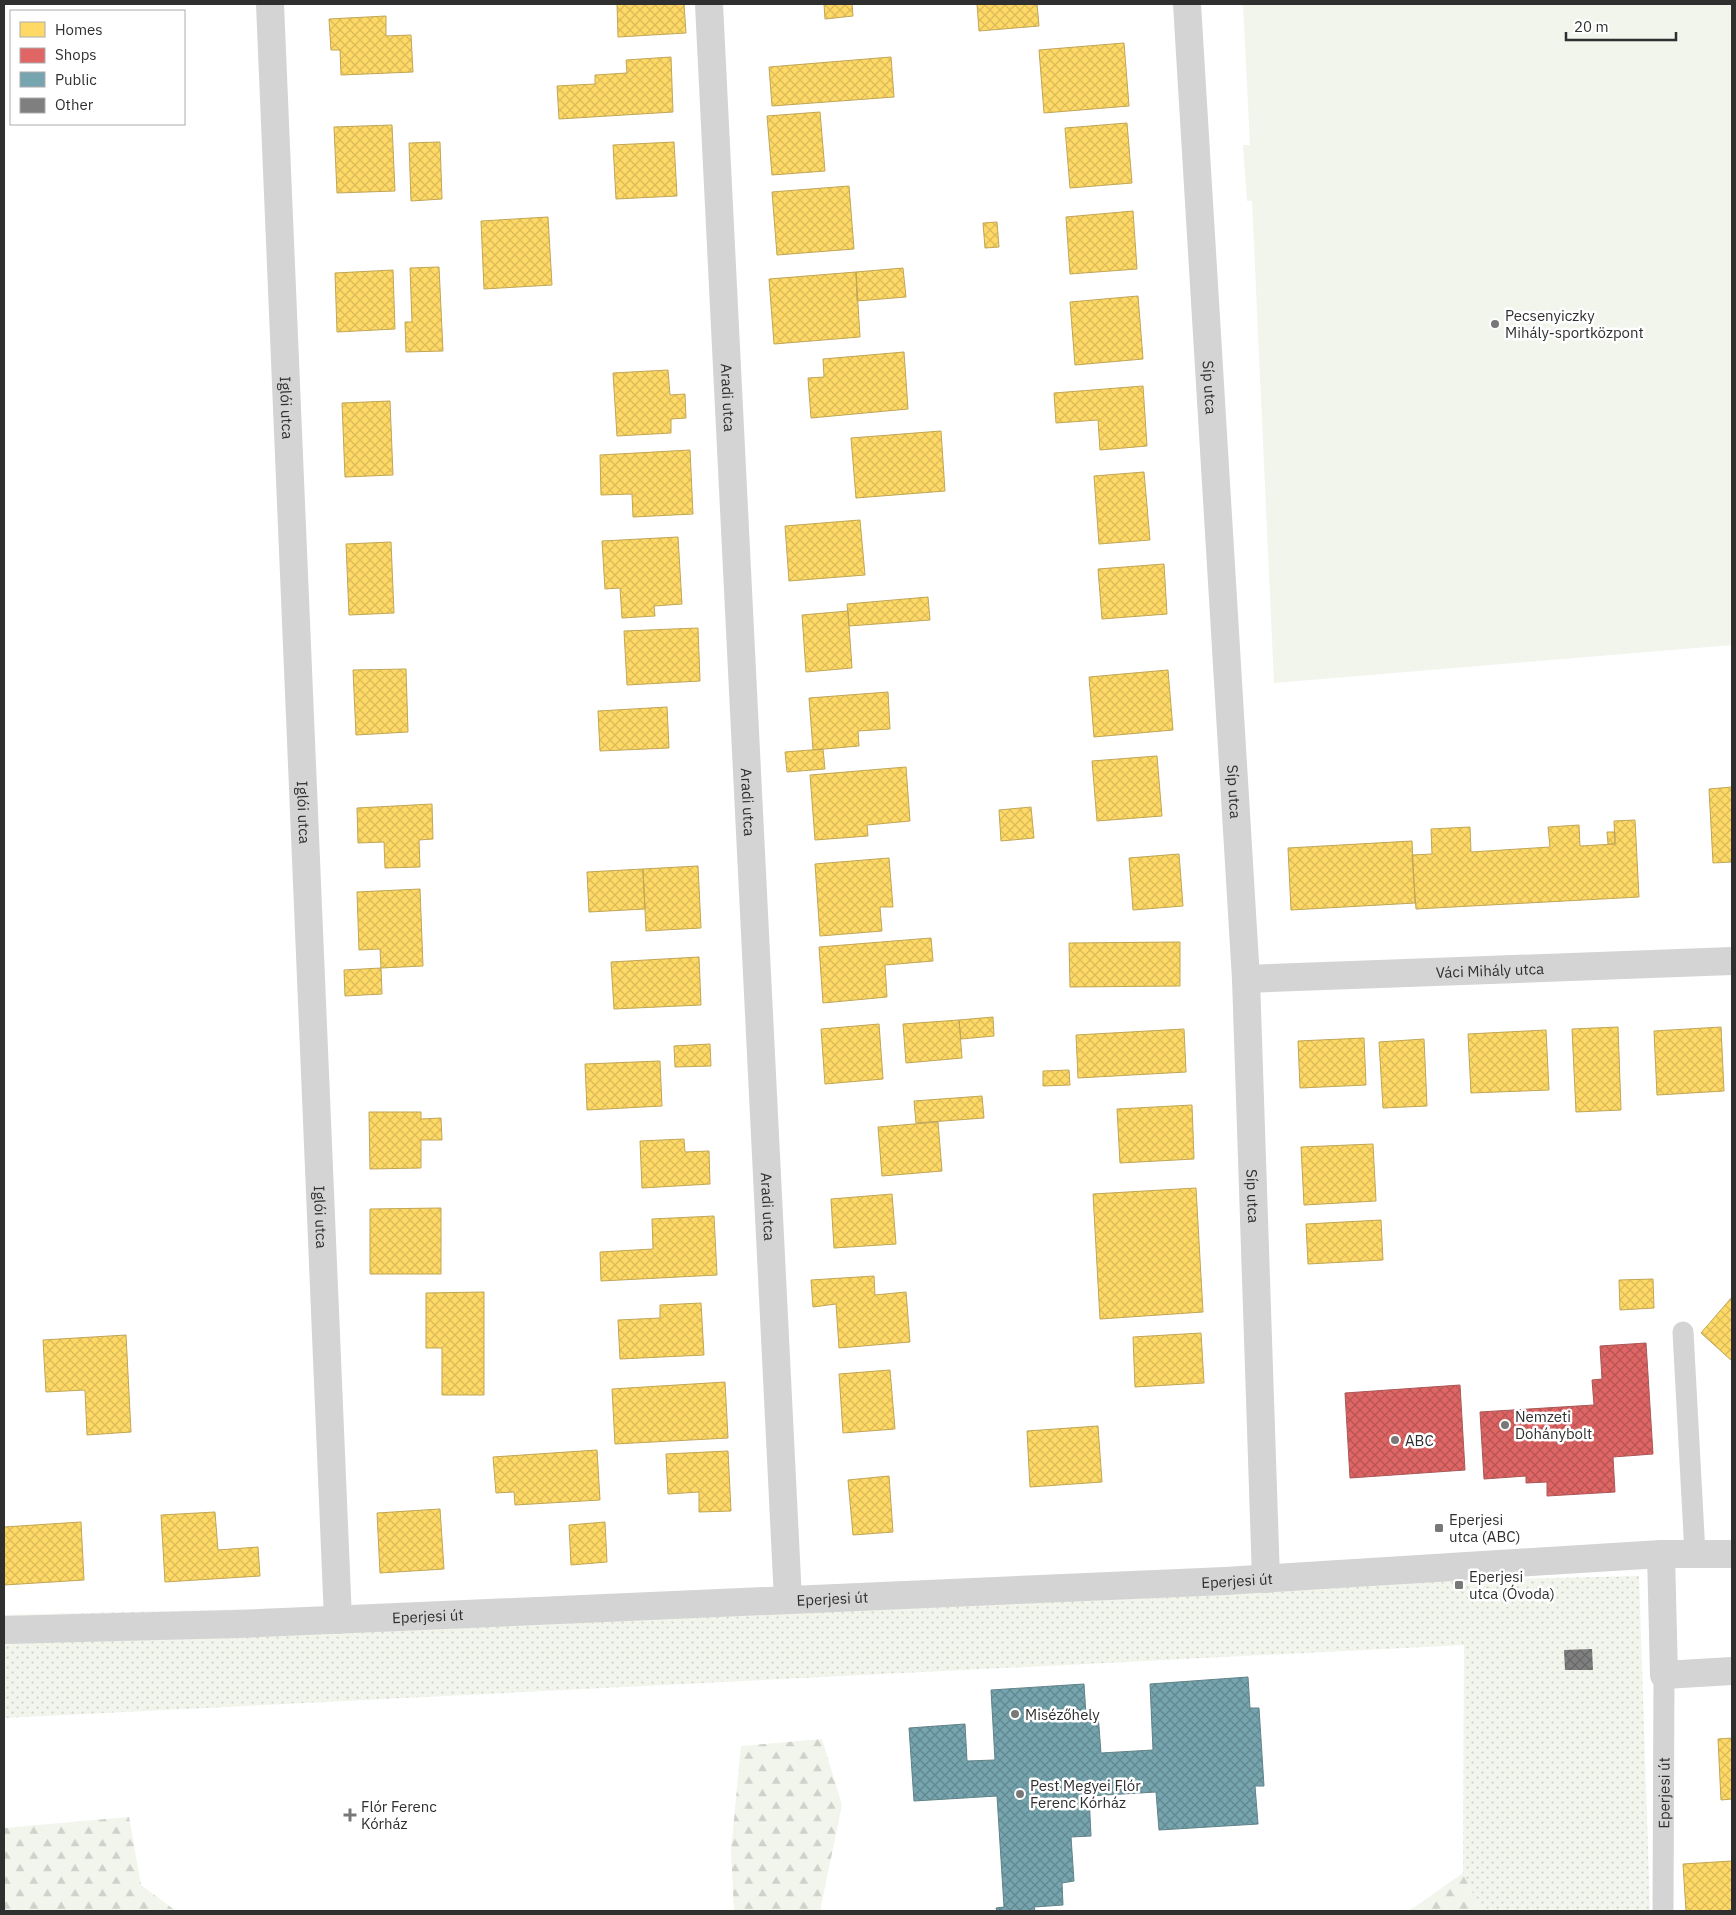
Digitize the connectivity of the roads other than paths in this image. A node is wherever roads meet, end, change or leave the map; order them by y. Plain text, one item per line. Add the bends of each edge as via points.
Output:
1 (270, 4) edge
2 (709, 4) edge
3 (1187, 4) edge
4 (1732, 961) edge
5 (1246, 979) junction
6 (1683, 1332) dead end
7 (1661, 1554) junction
8 (1695, 1554) junction
9 (1732, 1554) edge
10 (1266, 1579) junction
11 (788, 1600) junction
12 (338, 1620) junction
13 (4, 1630) edge
14 (1732, 1671) edge
15 (1664, 1675) junction
16 (1663, 1911) edge

1 - 12 street, Iglói utca
2 - 11 street, Aradi utca
3 - 5 street, Síp utca
4 - 5 street, Váci Mihály utca
5 - 10 street, Síp utca
6 - 8 lane
7 - 8 street, Eperjesi út
7 - 10 street, Eperjesi út
7 - 15 street, Eperjesi út
8 - 9 street, Eperjesi út
10 - 11 street, Eperjesi út
11 - 12 street, Eperjesi út
12 - 13 street, Eperjesi út
14 - 15 street
15 - 16 lane, Eperjesi út

